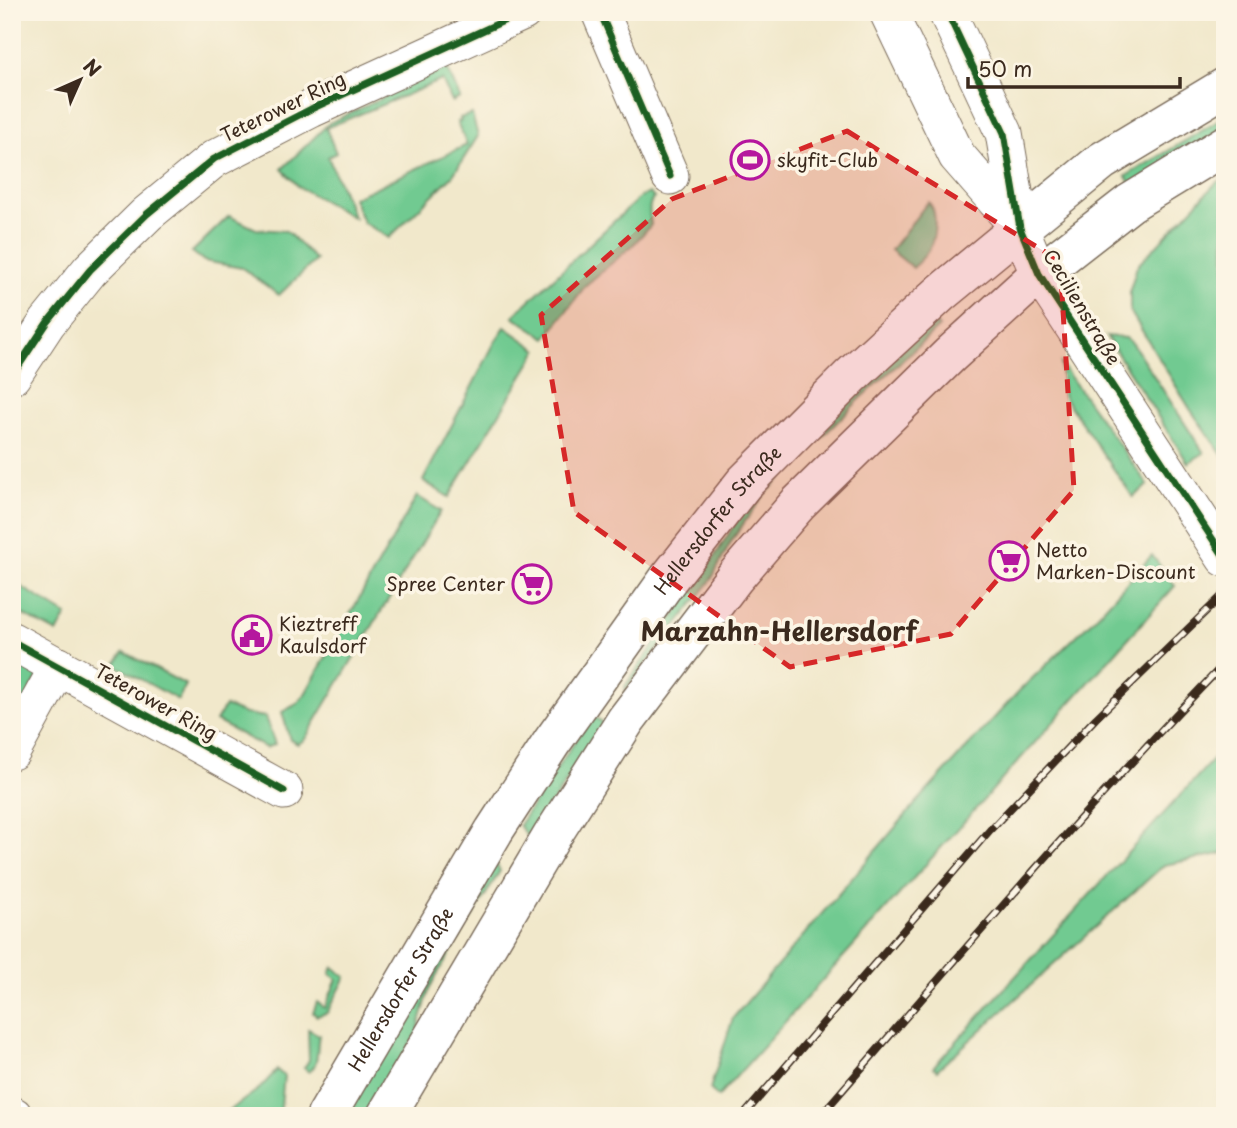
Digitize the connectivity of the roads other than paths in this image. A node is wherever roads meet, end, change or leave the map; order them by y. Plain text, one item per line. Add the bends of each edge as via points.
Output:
1 (523, 12) edge
2 (600, 12) edge
3 (888, 12) edge
4 (947, 12) edge
5 (1225, 88) edge
6 (1225, 145) edge
7 (670, 176) dead end
8 (1020, 228) junction
9 (1039, 274) junction
10 (12, 376) edge
11 (695, 546) junction
12 (1219, 550) edge
13 (12, 640) edge
14 (59, 666) junction
15 (626, 720) junction
16 (12, 751) edge
17 (284, 791) dead end
18 (326, 1116) edge
19 (386, 1116) edge

1 - 10 street, Teterower Ring via 214,159 90,271 47,323
2 - 7 street
3 - 8 street, Cecilienstraße via 957,156
4 - 8 street, Cecilienstraße via 1004,133
5 - 8 main road, Hellersdorfer Straße via 1109,156
6 - 9 main road via 1130,203
8 - 9 street, Cecilienstraße
8 - 11 main road, Hellersdorfer Straße via 842,384 744,483
9 - 12 street, Cecilienstraße
9 - 15 main road via 798,504 735,577
11 - 15 main road via 673,603 611,688 610,708
11 - 18 main road, Hellersdorfer Straße via 601,671 501,820
13 - 14 street, Teterower Ring
14 - 16 street
14 - 17 street, Teterower Ring
15 - 19 main road

